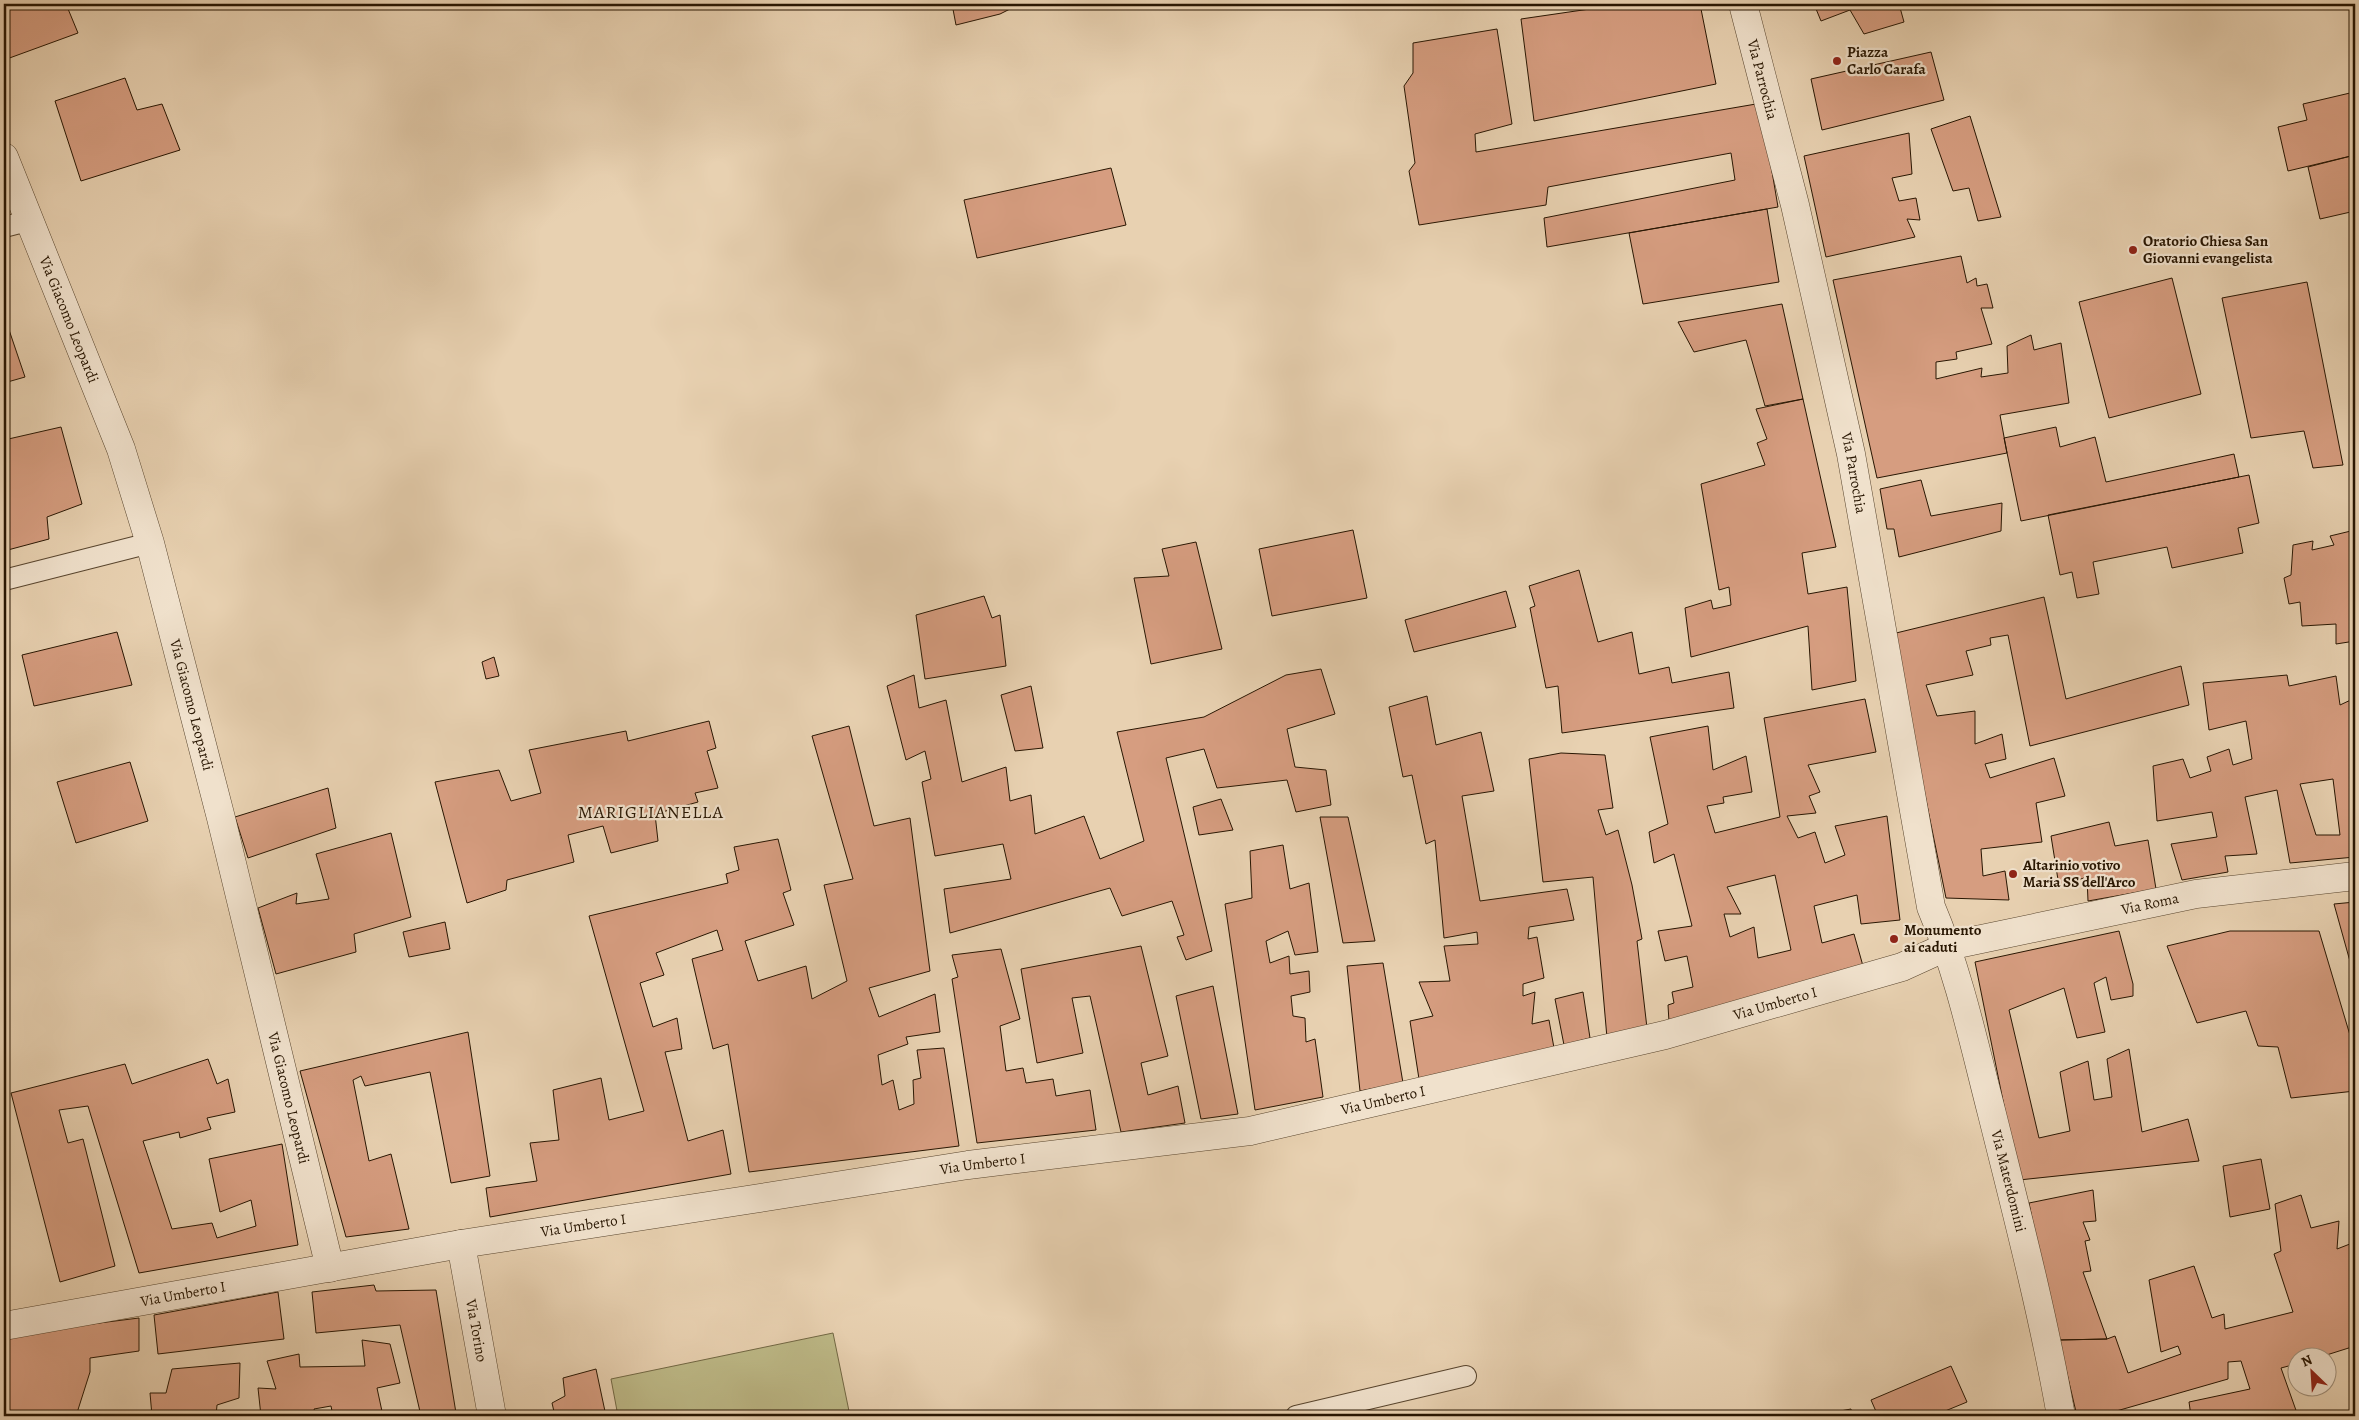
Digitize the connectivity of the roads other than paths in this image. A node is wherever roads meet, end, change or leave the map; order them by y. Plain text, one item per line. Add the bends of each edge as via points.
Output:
1 (1742, 4) edge
2 (4, 157) edge
3 (31, 220) junction
4 (4, 227) edge
5 (150, 543) junction
6 (4, 580) edge
7 (2355, 876) edge
8 (1948, 946) junction
9 (461, 1244) junction
10 (330, 1268) junction
11 (4, 1326) edge
12 (1466, 1376) dead end
13 (492, 1416) edge
14 (1296, 1416) edge
15 (2061, 1416) edge

1 - 8 street, Via Parrochia via 1795,204 1852,454 1931,907
2 - 3 street, Via Giacomo Leopardi
3 - 4 lane
3 - 5 street, Via Giacomo Leopardi via 121,449
5 - 6 lane
5 - 10 street, Via Giacomo Leopardi via 221,818
7 - 8 street, Via Roma via 2196,894
8 - 9 street, Via Umberto I via 1902,967 1665,1035 1250,1131 968,1165
8 - 15 street, Via Materdomini via 2048,1342
9 - 10 street, Via Umberto I
9 - 13 street, Via Torino
10 - 11 street, Via Umberto I
12 - 14 lane

